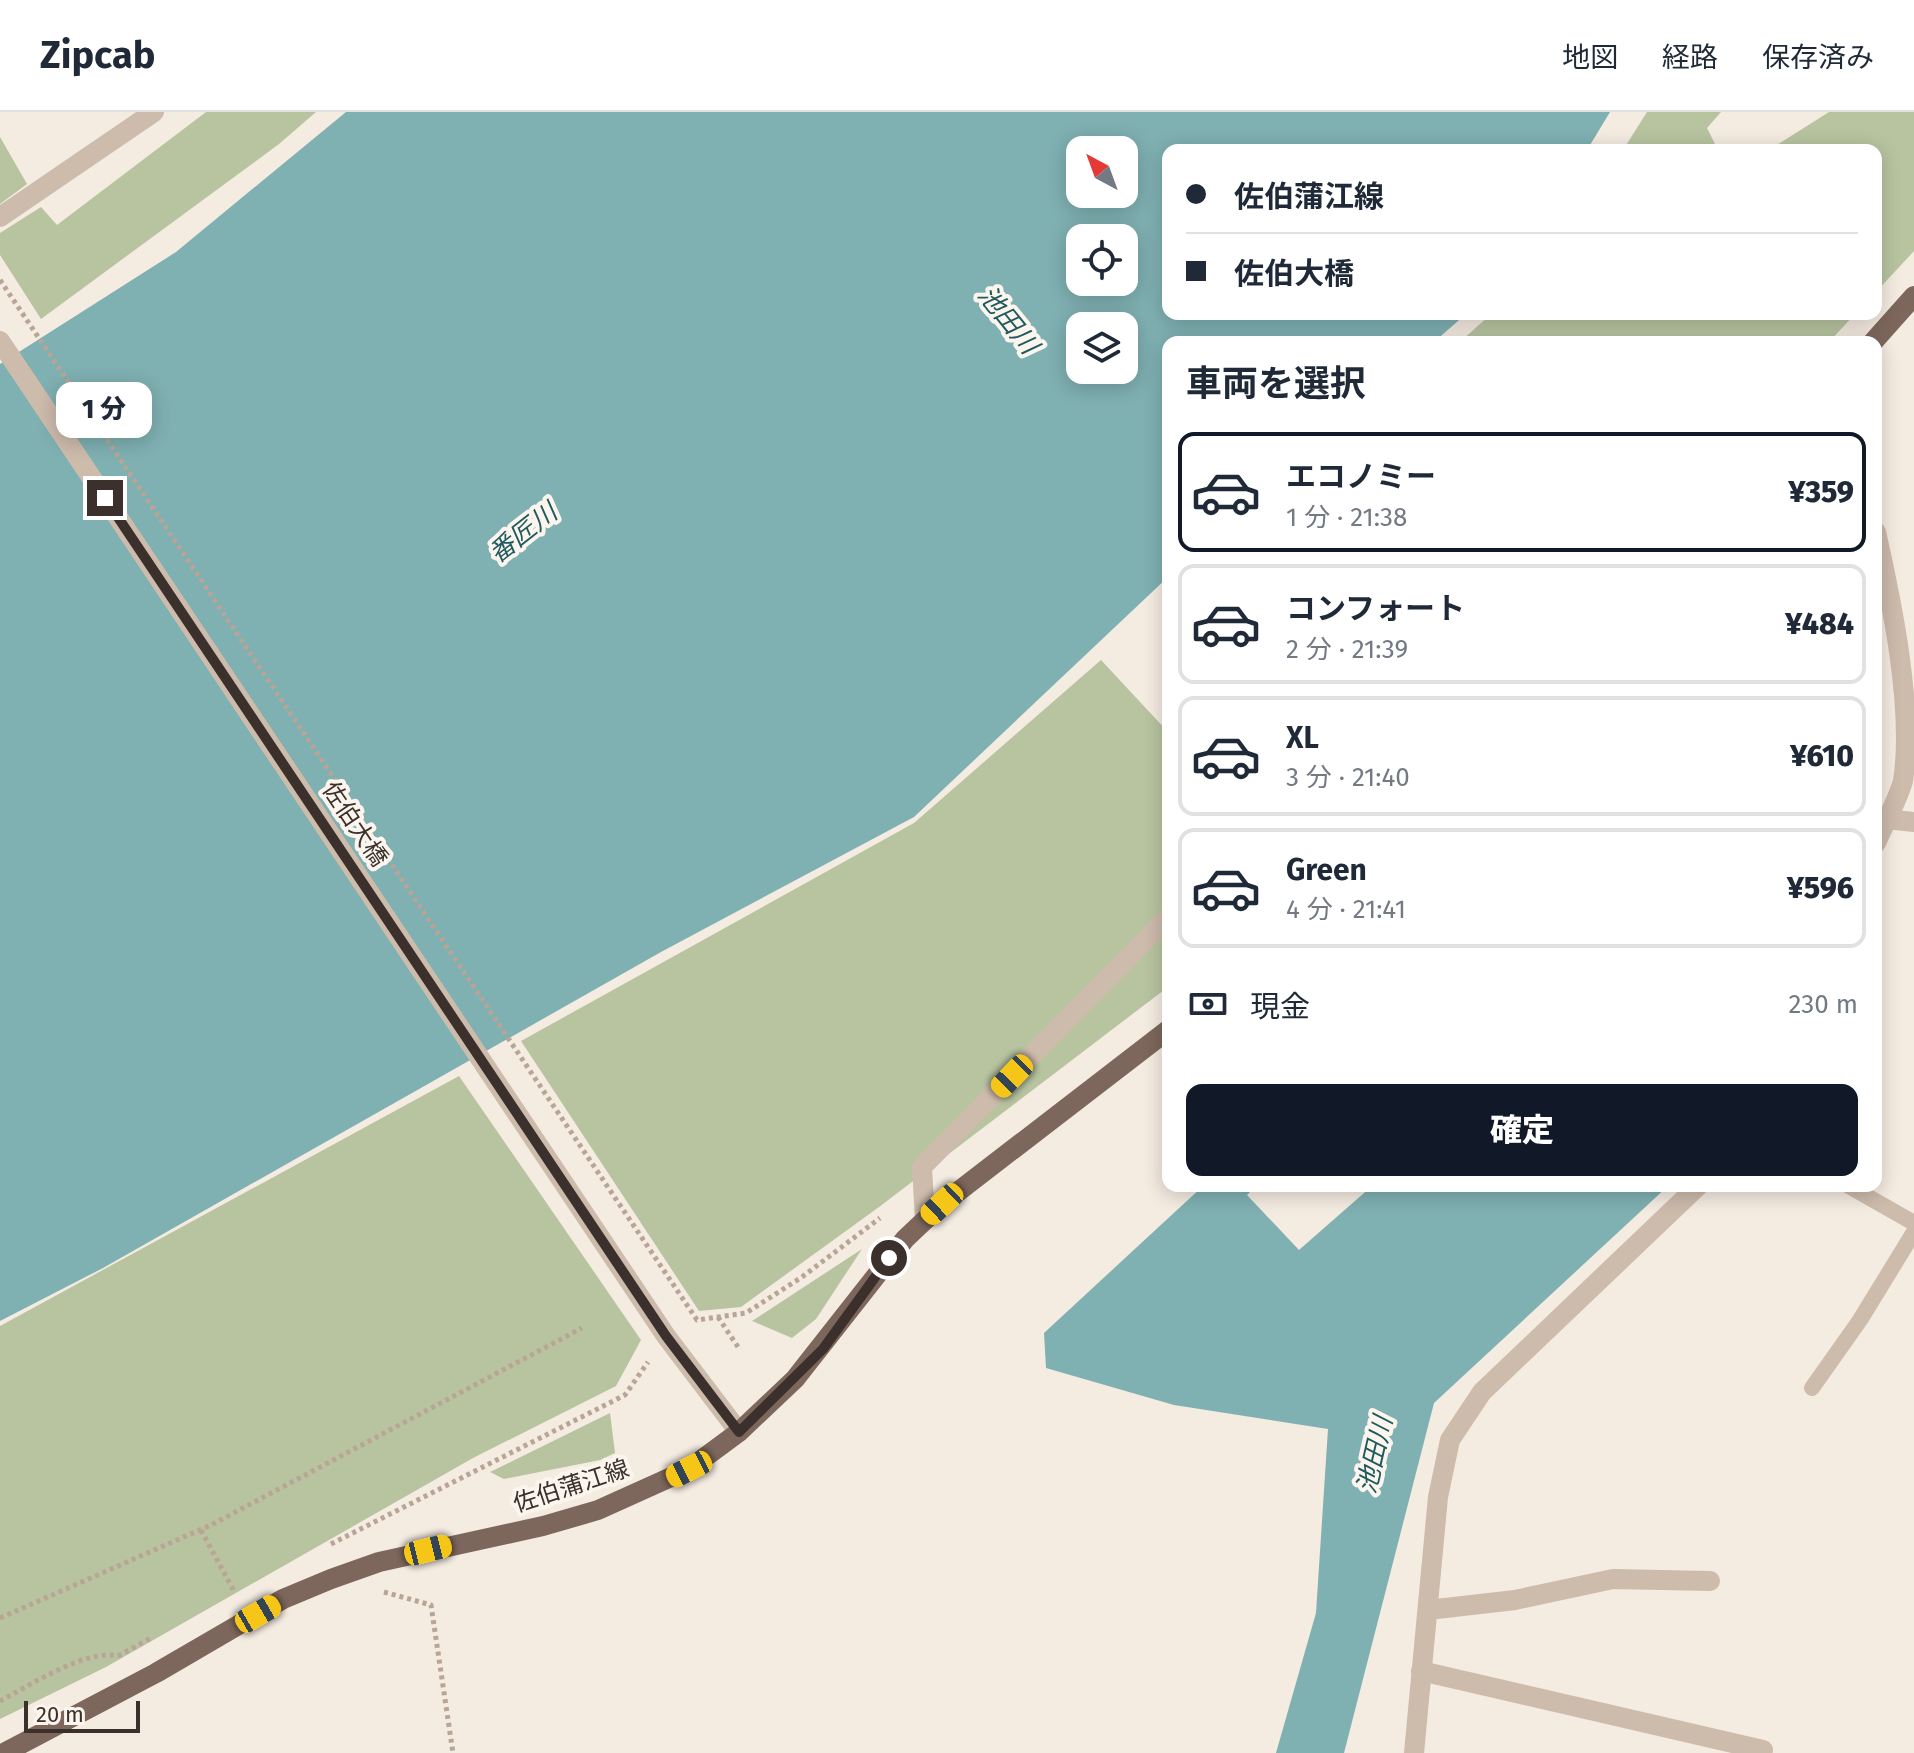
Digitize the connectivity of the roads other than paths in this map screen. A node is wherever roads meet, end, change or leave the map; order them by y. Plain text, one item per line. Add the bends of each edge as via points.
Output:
1 (154, 112) edge
2 (0, 217) edge
3 (1914, 296) edge
4 (1878, 336) edge
5 (0, 341) edge
6 (1882, 558) edge
7 (1886, 819) junction
8 (1914, 822) edge
9 (1882, 829) edge
10 (1162, 923) edge
11 (1162, 1035) edge
12 (1692, 1192) edge
13 (1860, 1192) edge
14 (925, 1220) junction
15 (1914, 1223) edge
16 (1914, 1232) edge
17 (1812, 1388) dead end
18 (739, 1432) junction
19 (1710, 1581) dead end
20 (1428, 1610) junction
21 (1421, 1671) junction
22 (1763, 1750) dead end
23 (4, 1753) edge
24 (1414, 1753) edge

1 - 2 street
3 - 4 main road
5 - 18 street, 佐伯大橋 via 666,1336
6 - 7 street via 1902,644 1910,713 1904,779
7 - 8 street
7 - 9 street
10 - 14 street via 922,1167
11 - 14 main road, 佐伯蒲江線
12 - 20 street via 1482,1392 1457,1426 1443,1458
13 - 15 lane
14 - 18 main road, 佐伯蒲江線 via 874,1277 823,1349
16 - 17 lane
18 - 23 main road, 佐伯蒲江線 via 689,1469 598,1510 379,1562 283,1599
19 - 20 street via 1613,1579 1515,1600
20 - 21 street
21 - 22 street
21 - 24 street

